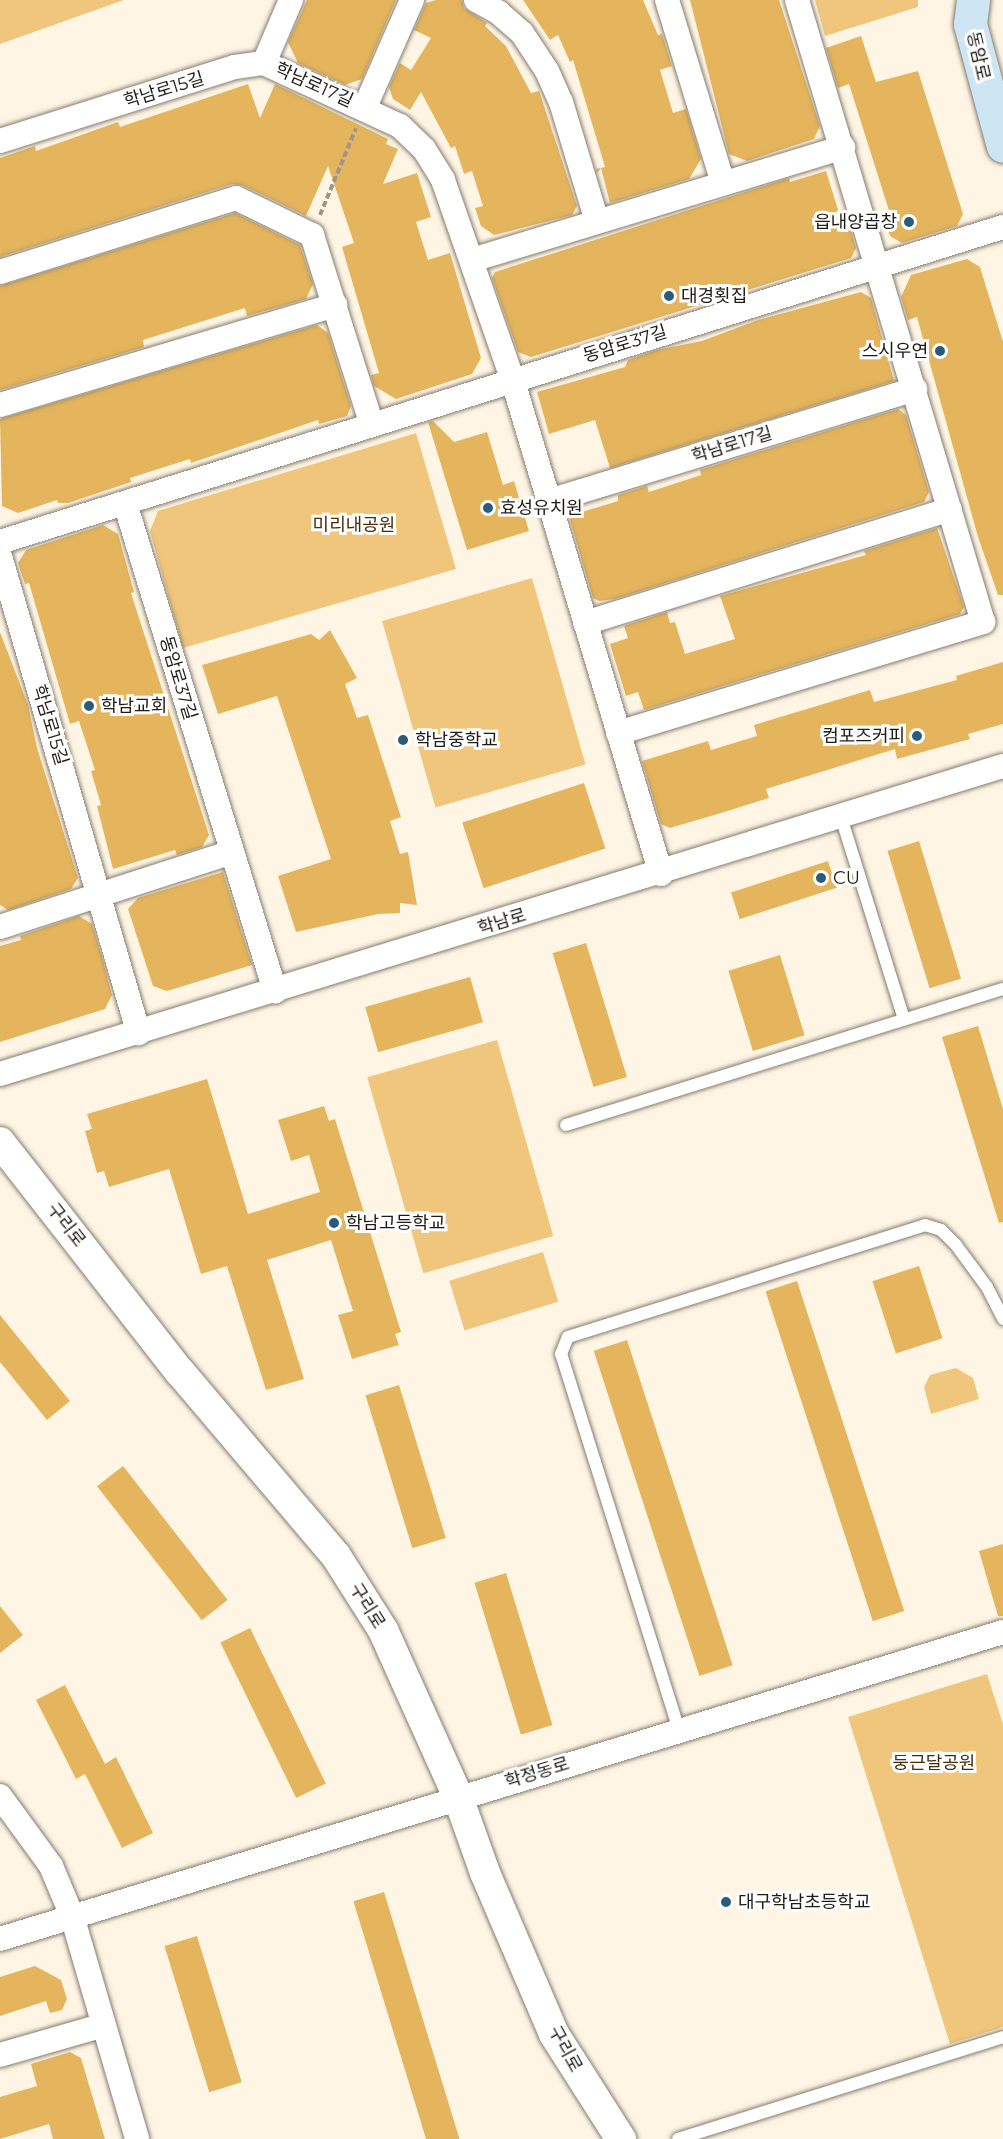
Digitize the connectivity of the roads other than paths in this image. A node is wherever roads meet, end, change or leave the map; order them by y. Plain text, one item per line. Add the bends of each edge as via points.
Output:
1 (291, 0) edge
2 (412, 0) edge
3 (476, 0) edge
4 (667, 0) edge
5 (797, 0) edge
6 (972, 0) edge
7 (264, 63) junction
8 (365, 107) junction
9 (0, 141) edge
10 (1003, 146) edge
11 (843, 147) junction
12 (723, 183) junction
13 (597, 221) junction
14 (1003, 227) edge
15 (472, 260) junction
16 (880, 266) junction
17 (0, 272) edge
18 (335, 305) junction
19 (512, 378) junction
20 (915, 389) junction
21 (0, 405) edge
22 (371, 422) junction
23 (549, 501) junction
24 (125, 503) junction
25 (950, 509) junction
26 (0, 542) edge
27 (0, 556) edge
28 (585, 623) junction
29 (618, 733) junction
30 (1003, 766) edge
31 (841, 817) junction
32 (232, 852) junction
33 (661, 874) junction
34 (100, 894) junction
35 (0, 927) edge
36 (1003, 989) edge
37 (275, 991) junction
38 (904, 1019) junction
39 (139, 1033) junction
40 (0, 1074) edge
41 (566, 1125) dead end
42 (0, 1142) edge
43 (1003, 1319) edge
44 (1003, 1632) edge
45 (679, 1730) junction
46 (0, 1796) edge
47 (458, 1797) junction
48 (9, 1825) edge
49 (72, 1916) junction
50 (0, 1939) edge
51 (104, 2025) junction
52 (1003, 2037) edge
53 (0, 2055) edge
54 (137, 2139) edge
55 (621, 2139) edge
56 (678, 2139) edge

1 - 7 street
2 - 8 street, 학남로17길
3 - 13 street via 522,33 547,71 561,102
4 - 12 street
5 - 11 street
6 - 10 main road, 동암로 via 970,24
7 - 8 street, 학남로17길
7 - 9 street, 학남로15길 via 235,68
8 - 15 street, 학남로17길 via 400,126 424,149 443,180
11 - 12 street
11 - 16 street
12 - 13 street
13 - 15 street
14 - 16 street, 동암로37길
15 - 19 street, 학남로17길
16 - 19 street, 동암로37길
16 - 20 street
17 - 18 street via 236,198 312,235
18 - 21 street
18 - 22 street
19 - 22 street, 동암로37길
19 - 23 street, 학남로17길
20 - 23 street, 학남로17길
20 - 25 street
22 - 24 street, 동암로37길
23 - 28 street, 학남로17길
24 - 26 street, 동암로37길
24 - 32 street, 동암로37길
25 - 28 street
25 - 29 street via 983,622
27 - 34 street, 학남로15길
28 - 29 street, 학남로17길
29 - 33 street, 학남로17길
30 - 31 street, 학남로
31 - 33 street, 학남로
31 - 38 lane
32 - 34 street
32 - 37 street, 동암로37길
33 - 37 street, 학남로
34 - 35 street
34 - 39 street, 학남로15길
36 - 38 lane
37 - 39 street, 학남로
38 - 41 lane
39 - 40 street, 학남로
42 - 47 street, 구리로 via 180,1372 336,1556 383,1630
43 - 45 lane via 987,1287 956,1245 941,1230 925,1225 568,1337 561,1354
44 - 45 street, 학정동로
45 - 47 street, 학정동로
46 - 48 street
47 - 49 street, 학정동로
47 - 55 street, 구리로 via 555,2034
48 - 49 street via 51,1866
49 - 50 street, 학정동로
49 - 51 street
51 - 53 street
51 - 54 street
52 - 56 lane

